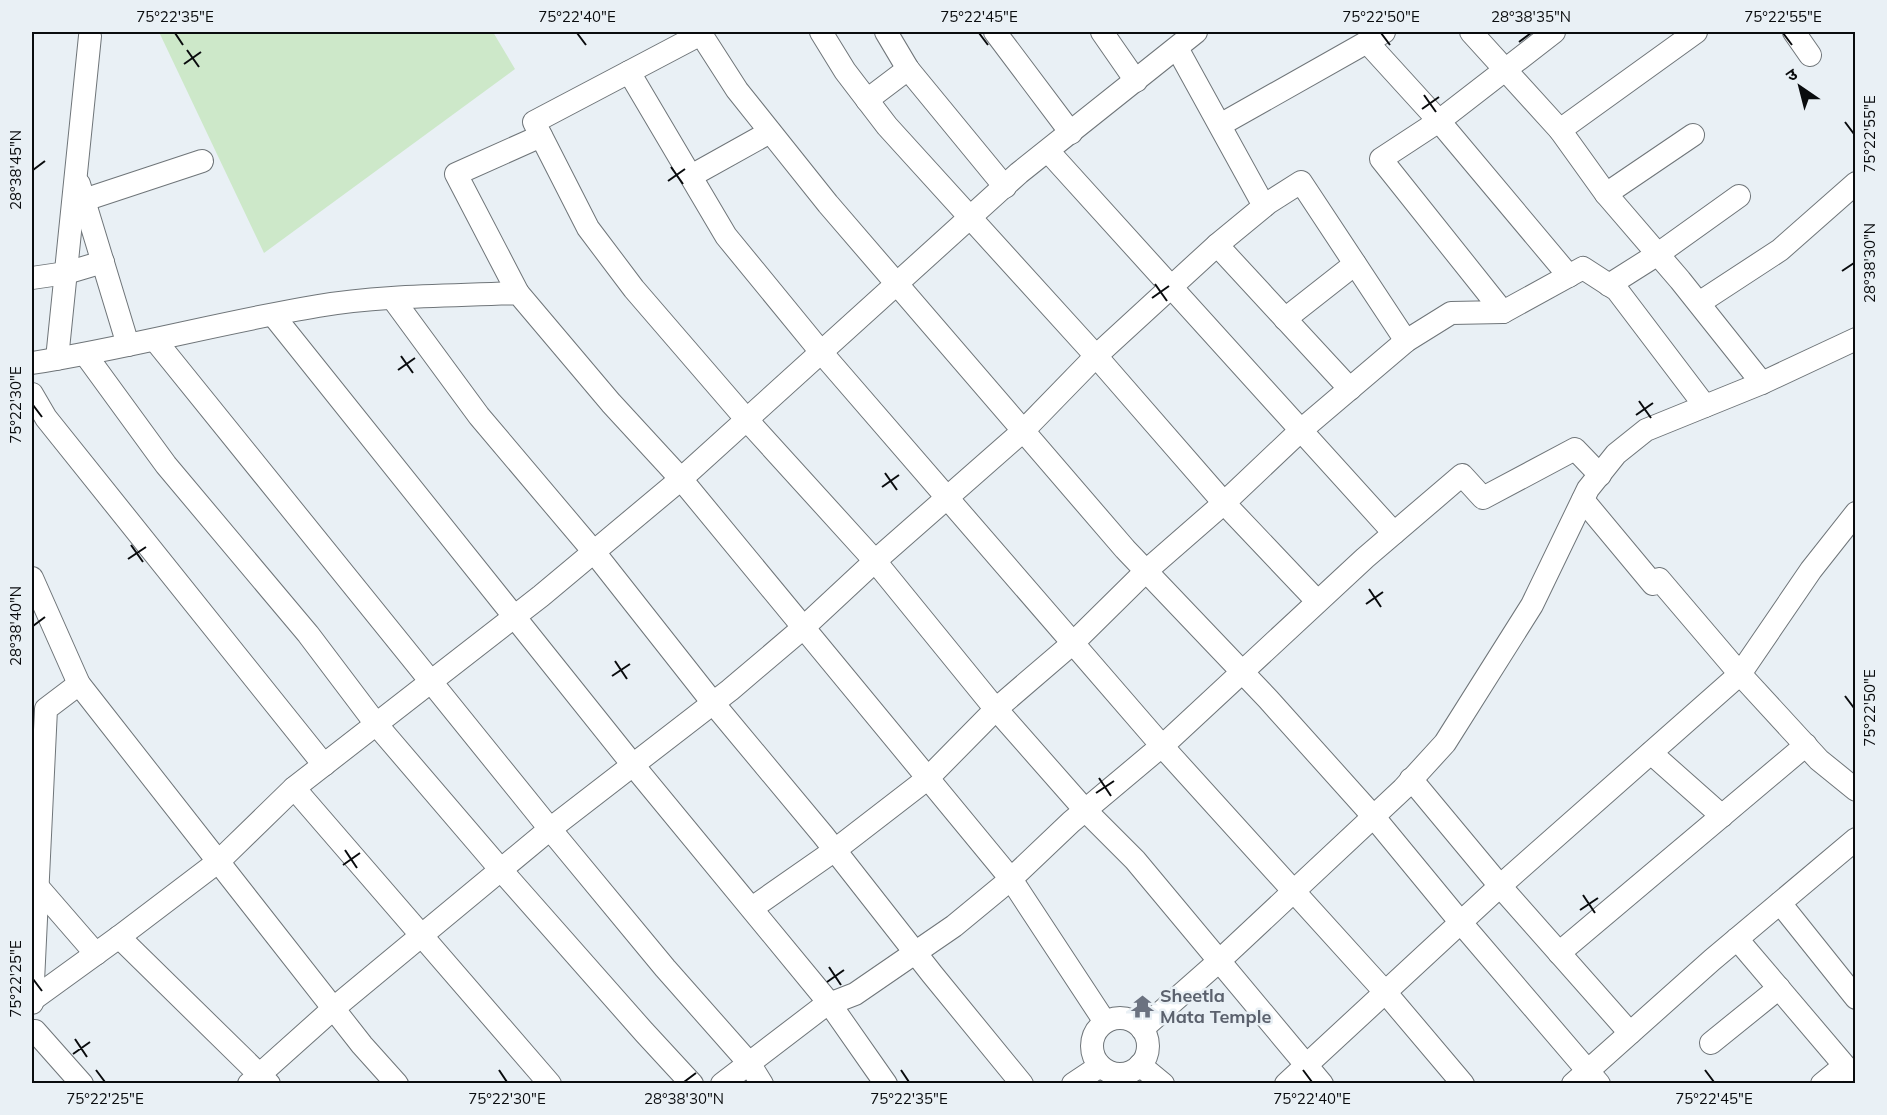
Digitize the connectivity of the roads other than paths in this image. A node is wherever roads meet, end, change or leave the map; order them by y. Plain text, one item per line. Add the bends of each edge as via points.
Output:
1 (821, 32) edge
2 (886, 32) edge
3 (995, 32) edge
4 (1102, 32) edge
5 (1471, 32) edge
6 (1554, 32) edge
7 (1696, 32) edge
8 (1794, 32) edge
9 (90, 36) dead end
10 (1376, 37) edge
11 (1184, 38) edge
12 (1810, 55) dead end
13 (908, 69) junction
14 (1505, 70) junction
15 (629, 72) junction
16 (1136, 81) junction
17 (867, 99) junction
18 (1439, 121) junction
19 (1220, 125) junction
20 (1560, 130) junction
21 (770, 132) junction
22 (1071, 133) junction
23 (1693, 135) dead end
24 (541, 136) junction
25 (1048, 151) junction
26 (202, 161) dead end
27 (76, 174) junction
28 (691, 177) junction
29 (1856, 183) edge
30 (1005, 187) junction
31 (1606, 194) junction
32 (1739, 196) dead end
33 (84, 200) junction
34 (1264, 206) junction
35 (969, 218) junction
36 (1217, 245) junction
37 (1658, 254) junction
38 (103, 262) junction
39 (1355, 264) junction
40 (66, 273) junction
41 (1569, 276) junction
42 (32, 278) edge
43 (897, 284) junction
44 (1609, 285) junction
45 (1172, 288) junction
46 (518, 293) junction
47 (393, 299) junction
48 (1699, 303) junction
49 (1503, 312) junction
50 (273, 315) junction
51 (1285, 319) junction
52 (1856, 339) edge
53 (155, 340) junction
54 (1406, 340) junction
55 (128, 345) junction
56 (821, 352) junction
57 (85, 354) junction
58 (1096, 356) junction
59 (57, 359) junction
60 (32, 363) edge
61 (1762, 383) junction
62 (1350, 389) junction
63 (32, 394) edge
64 (1705, 406) junction
65 (747, 420) junction
66 (1023, 431) junction
67 (1300, 431) junction
68 (1599, 475) junction
69 (681, 479) junction
70 (947, 496) junction
71 (1582, 500) junction
72 (1224, 503) junction
73 (1856, 513) edge
74 (1394, 533) junction
75 (594, 552) junction
76 (875, 561) junction
77 (1146, 571) junction
78 (32, 578) edge
79 (1317, 601) junction
80 (514, 617) junction
81 (803, 628) junction
82 (1073, 643) junction
83 (1242, 671) junction
84 (1740, 674) junction
85 (431, 682) junction
86 (79, 684) junction
87 (713, 704) junction
88 (996, 709) junction
89 (376, 724) junction
90 (1806, 745) junction
91 (1162, 746) junction
92 (1651, 753) junction
93 (324, 765) junction
94 (633, 765) junction
95 (927, 778) junction
96 (1411, 779) junction
97 (294, 788) junction
98 (1856, 790) edge
99 (1085, 810) junction
100 (1373, 816) junction
101 (1722, 816) junction
102 (550, 829) junction
103 (1853, 848) edge
104 (836, 850) junction
105 (219, 861) junction
106 (501, 870) junction
107 (1011, 879) junction
108 (37, 886) junction
109 (1500, 886) junction
110 (1292, 892) junction
111 (1780, 903) junction
112 (752, 908) junction
113 (1462, 924) junction
114 (423, 935) junction
115 (119, 937) junction
116 (1737, 939) junction
117 (916, 952) junction
118 (1559, 953) junction
119 (96, 954) junction
120 (1218, 962) junction
121 (1779, 988) junction
122 (1386, 993) junction
123 (1856, 998) edge
124 (32, 1001) edge
125 (830, 1004) junction
126 (334, 1008) junction
127 (1105, 1022) junction
128 (1142, 1029) junction
129 (32, 1030) edge
130 (1630, 1033) junction
131 (1711, 1043) dead end
132 (749, 1063) junction
133 (1140, 1065) junction
134 (1306, 1065) junction
135 (1100, 1066) junction
136 (1850, 1072) edge
137 (1586, 1079) edge
138 (259, 1080) edge
139 (82, 1083) edge
140 (398, 1083) edge
141 (550, 1083) edge
142 (692, 1083) edge
143 (722, 1083) edge
144 (762, 1083) edge
145 (886, 1083) edge
146 (1022, 1083) edge
147 (1072, 1083) edge
148 (1163, 1083) edge
149 (1286, 1083) edge
150 (1322, 1083) edge
151 (1463, 1083) edge
152 (1822, 1083) edge

1 - 17 street
2 - 13 street
3 - 22 street
4 - 16 street
5 - 14 street
6 - 14 street
7 - 20 street
8 - 12 street
9 - 27 street
10 - 18 street
10 - 19 street
11 - 16 street
11 - 19 street
13 - 17 street
13 - 30 street
14 - 18 street
14 - 20 street
15 - 21 street via 701,34
15 - 24 street via 534,122
15 - 28 street
16 - 22 street
17 - 35 street
18 - 41 street
18 - 49 street via 1381,159
19 - 34 street
20 - 31 street
21 - 28 street
21 - 43 street
22 - 25 street
23 - 31 street
24 - 46 street via 456,174
24 - 65 street via 588,228 634,289
25 - 30 street
25 - 45 street
26 - 33 street
27 - 33 street
27 - 40 street
28 - 56 street via 726,236
29 - 48 street via 1780,250
30 - 35 street
31 - 37 street
32 - 37 street
33 - 38 street
34 - 36 street
34 - 39 street via 1301,182
35 - 43 street
35 - 58 street
36 - 45 street
36 - 51 street
37 - 44 street
37 - 48 street
38 - 40 street
38 - 55 street
39 - 51 street
39 - 54 street
40 - 42 street
40 - 59 street
41 - 44 street via 1583,268
41 - 49 street
43 - 56 street
43 - 66 street
44 - 64 street via 1617,290
45 - 58 street
45 - 67 street
46 - 47 street
46 - 69 street
47 - 50 street
47 - 75 street via 479,416
48 - 61 street
49 - 54 street via 1451,313
50 - 53 street
50 - 80 street
51 - 62 street
52 - 61 street
53 - 55 street
53 - 85 street
54 - 62 street
55 - 57 street
56 - 65 street
56 - 70 street
57 - 59 street
57 - 89 street via 166,465 308,634
58 - 66 street
58 - 72 street
59 - 60 street
61 - 64 street
62 - 67 street
63 - 93 street via 46,418
64 - 68 street via 1646,430 1616,454
65 - 69 street
65 - 76 street
66 - 70 street
66 - 77 street
67 - 72 street
67 - 74 street
68 - 71 street
68 - 74 street via 1575,449 1483,498 1462,475
69 - 75 street
69 - 81 street
70 - 76 street
70 - 82 street
71 - 84 street via 1653,584 1659,579
71 - 96 street via 1532,605 1445,743
72 - 77 street
72 - 79 street
73 - 84 street via 1811,570
74 - 79 street
75 - 80 street
75 - 87 street
76 - 81 street
76 - 88 street
77 - 82 street
77 - 83 street
78 - 86 street
79 - 83 street
80 - 85 street
80 - 94 street
81 - 87 street
81 - 95 street
82 - 88 street
82 - 91 street
83 - 91 street
83 - 100 street
84 - 90 street
84 - 92 street
85 - 89 street
85 - 102 street
86 - 105 street
86 - 108 street via 46,709
87 - 94 street
87 - 104 street
88 - 95 street
88 - 99 street
89 - 93 street
89 - 106 street
90 - 98 street
90 - 101 street
91 - 99 street
91 - 110 street
92 - 101 street
92 - 109 street
93 - 97 street
94 - 102 street
94 - 112 street
95 - 104 street
95 - 107 street
96 - 100 street
96 - 109 street
97 - 105 street
97 - 114 street
99 - 107 street
99 - 120 street via 1135,860
100 - 110 street
100 - 113 street
101 - 118 street
102 - 106 street
102 - 132 street
103 - 111 street
104 - 112 street
104 - 117 street
105 - 115 street
105 - 126 street
106 - 114 street
106 - 142 street
107 - 117 street
107 - 127 street
108 - 119 street
108 - 124 street
109 - 113 street
109 - 118 street
110 - 120 street
110 - 122 street
111 - 116 street
111 - 123 street
112 - 125 street
113 - 122 street
113 - 137 street
114 - 126 street
114 - 141 street
115 - 119 street
115 - 138 street
116 - 121 street
116 - 130 street
117 - 125 street via 855,994
117 - 146 street
118 - 130 street
119 - 124 street
120 - 128 street
120 - 134 street
121 - 131 street
121 - 136 street
122 - 134 street
122 - 151 street
125 - 132 street
125 - 145 street
126 - 138 street
126 - 140 street
127 - 128 street via 1124,1018
127 - 135 street via 1096,1031 1091,1048
128 - 133 street via 1148,1048
129 - 139 street
130 - 137 street
132 - 143 street
132 - 144 street
133 - 135 street via 1122,1074
133 - 148 street
134 - 149 street
134 - 150 street
135 - 147 street
136 - 152 street

